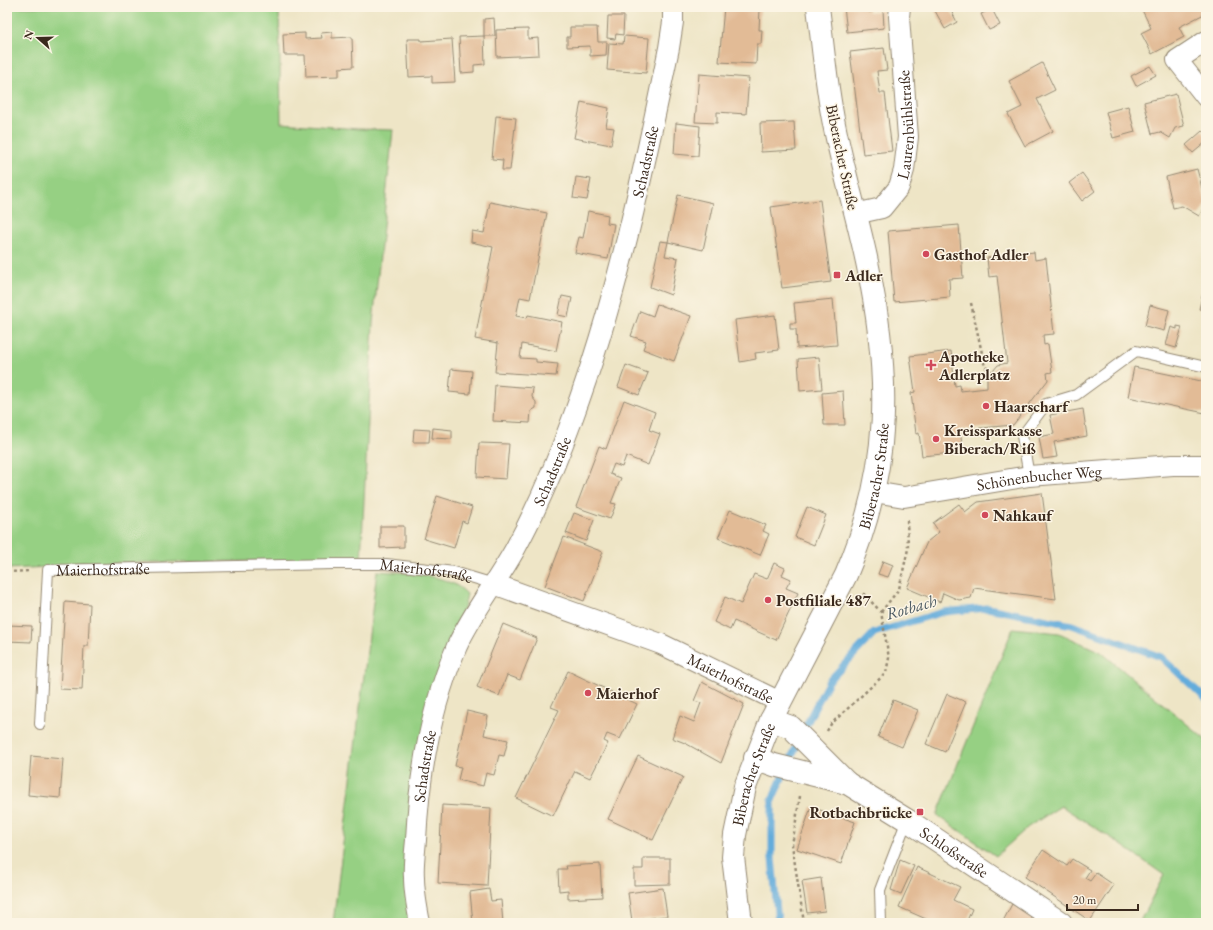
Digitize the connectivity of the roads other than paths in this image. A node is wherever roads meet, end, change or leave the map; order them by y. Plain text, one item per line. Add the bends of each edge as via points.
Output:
1 (673, 7) edge
2 (818, 7) edge
3 (900, 7) edge
4 (1206, 41) edge
5 (1206, 97) edge
6 (855, 214) junction
7 (1206, 367) edge
8 (1206, 465) edge
9 (1029, 476) junction
10 (874, 492) junction
11 (494, 584) junction
12 (775, 711) junction
13 (40, 724) dead end
14 (764, 761) junction
15 (847, 783) junction
16 (907, 820) junction
17 (420, 923) edge
18 (741, 923) edge
19 (881, 923) edge
20 (1061, 923) edge

1 - 11 street, Schadstraße via 669,48 637,200 608,312 572,421 543,494
2 - 6 street, Biberacher Straße via 834,123
3 - 6 street, Laurenbühlstraße via 908,137 904,170 899,187 882,208
4 - 5 street via 1177,60
6 - 10 street, Biberacher Straße via 867,261 883,375 884,419
7 - 9 lane via 1136,351 1076,396 1046,404 1022,436
8 - 9 street, Schönenbucher Weg via 1173,465
9 - 10 street, Schönenbucher Weg via 904,497
10 - 12 street, Biberacher Straße via 866,523 846,575
11 - 12 street, Maierhofstraße via 661,644
11 - 13 lane, Maierhofstraße via 454,572 386,564 48,570
11 - 17 street, Schadstraße via 474,612 457,647 433,720 418,807 414,878
12 - 14 street, Biberacher Straße
12 - 15 street, Schloßstraße
14 - 15 street, Schloßstraße
14 - 18 street, Biberacher Straße via 743,795 734,850
15 - 16 street, Schloßstraße
16 - 19 lane via 880,890
16 - 20 street, Schloßstraße

